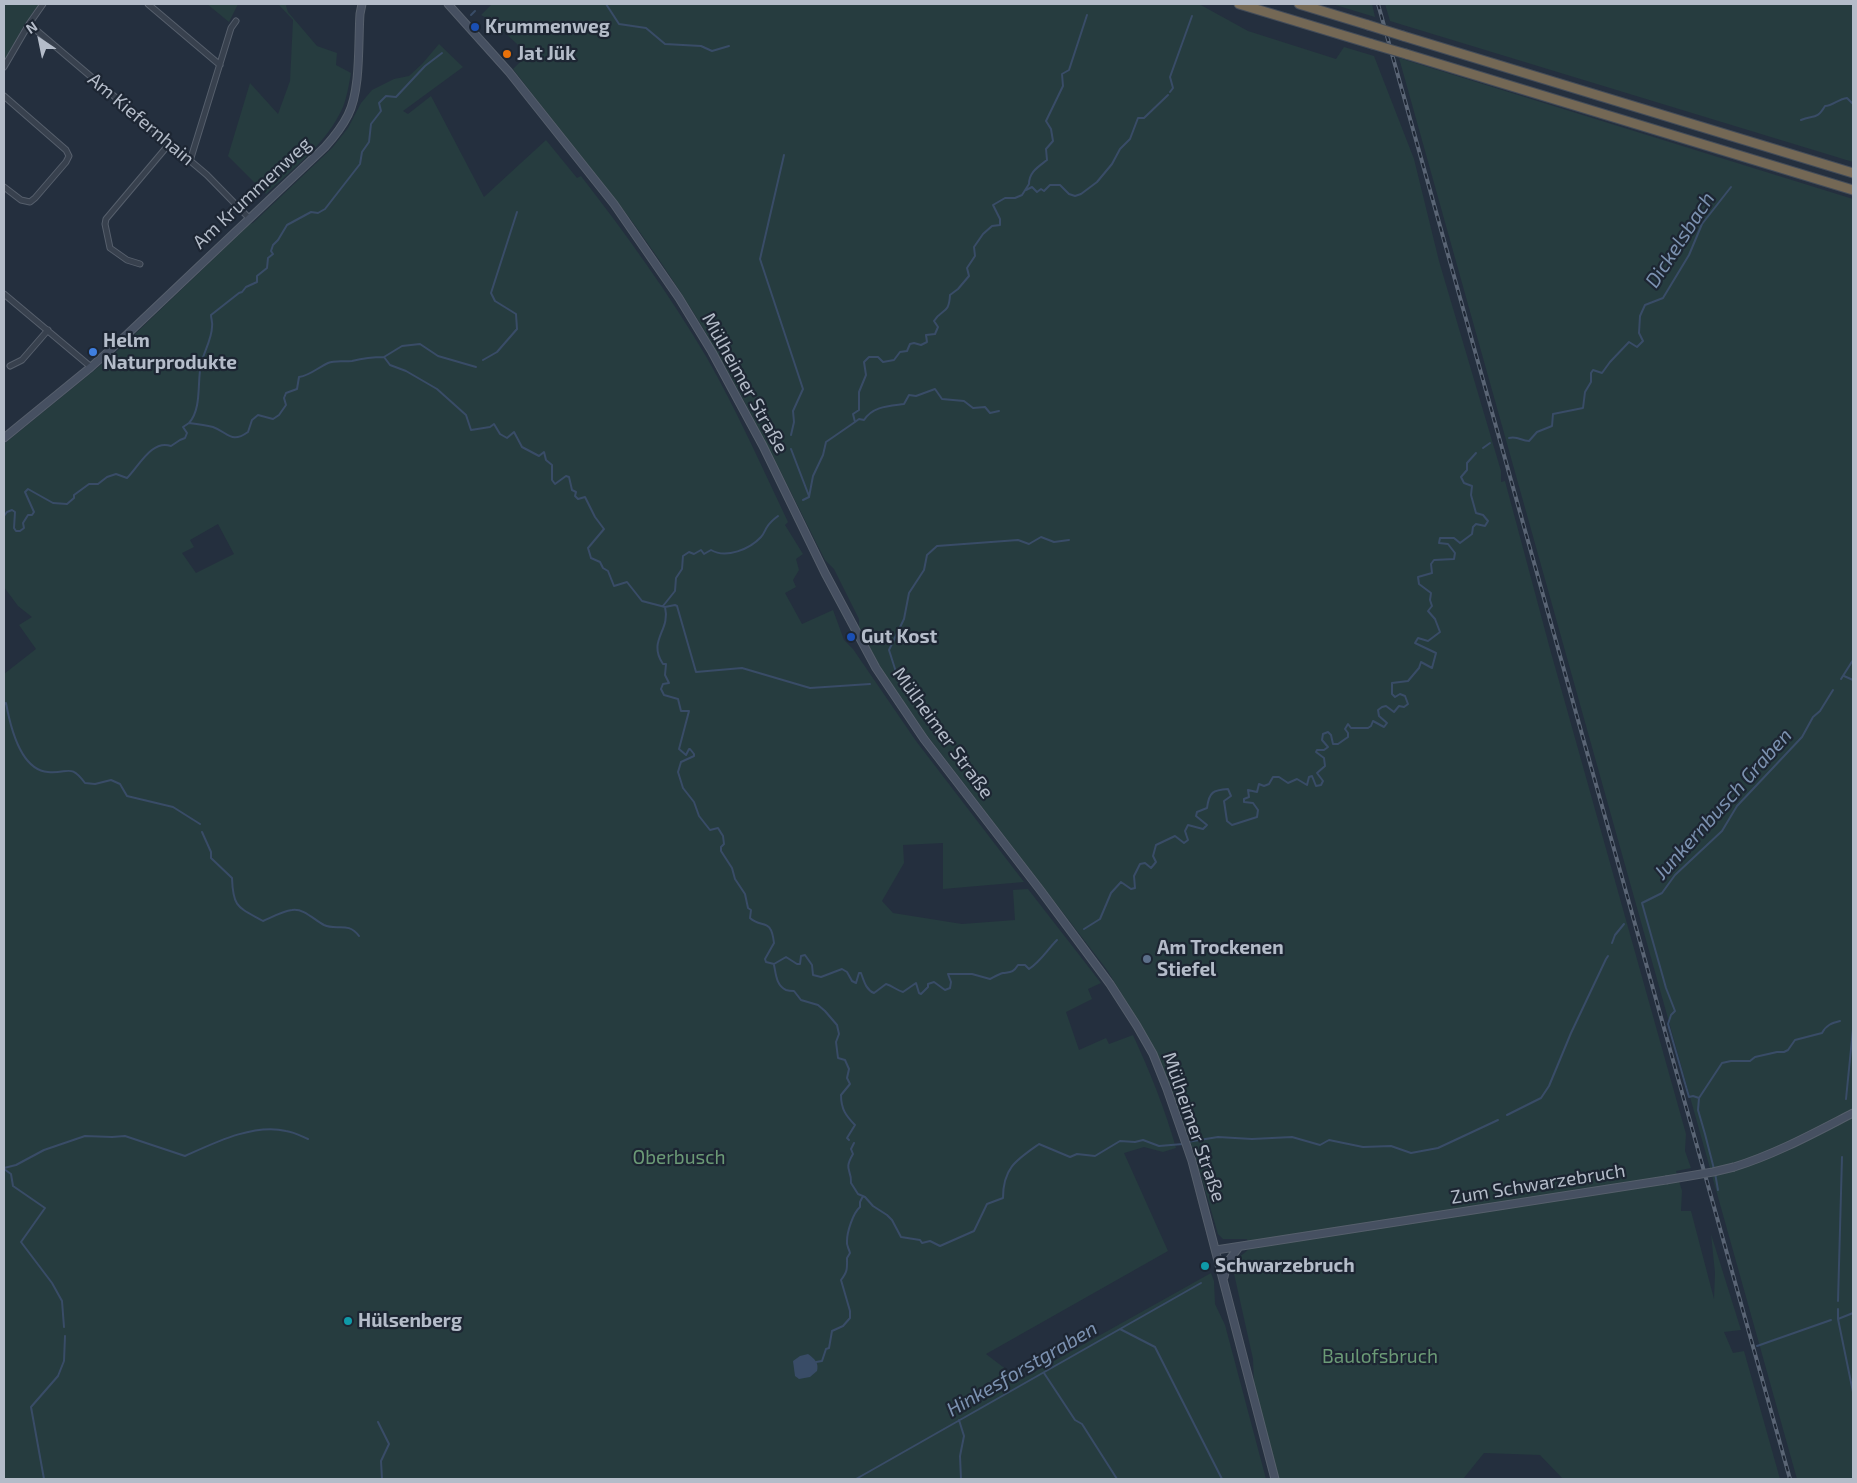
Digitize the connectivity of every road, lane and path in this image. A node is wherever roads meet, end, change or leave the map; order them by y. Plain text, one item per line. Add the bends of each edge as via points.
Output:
1 (43, 4) edge
2 (148, 4) edge
3 (362, 4) edge
4 (448, 4) edge
5 (1239, 4) edge
6 (1299, 4) edge
7 (236, 21) dead end
8 (28, 24) junction
9 (220, 64) junction
10 (4, 67) edge
11 (4, 96) edge
12 (170, 143) junction
13 (190, 161) junction
14 (1853, 173) edge
15 (4, 187) edge
16 (1853, 190) edge
17 (249, 218) junction
18 (140, 264) dead end
19 (4, 294) edge
20 (48, 330) junction
21 (10, 366) dead end
22 (91, 367) junction
23 (4, 438) edge
24 (1853, 1113) edge
25 (1239, 1247) junction
26 (1216, 1250) junction
27 (1224, 1277) junction
28 (1275, 1479) edge

1 - 8 street
2 - 9 street
3 - 17 main road, Am Krummenweg via 356,88 349,114 325,147
4 - 26 main road, Mülheimer Straße via 509,72 614,204 679,298 763,446 876,668 924,739 1042,891 1137,1026 1167,1089 1192,1161
5 - 16 highway, bridge
6 - 14 highway, bridge
7 - 9 street
8 - 10 street
8 - 12 street, Am Kiefernhain
9 - 13 street
11 - 15 street via 69,156 30,202 21,200
12 - 13 street, Am Kiefernhain
12 - 18 street via 106,219 110,248 127,260
13 - 17 street, Am Kiefernhain
17 - 22 main road, Am Krummenweg
19 - 20 street
20 - 21 street via 22,360
20 - 22 street
22 - 23 main road, Am Krummenweg
24 - 25 main road, Zum Schwarzebruch, bridge via 1754,1161 1713,1172
25 - 26 main road, Zum Schwarzebruch
25 - 27 main road via 1228,1263
26 - 27 main road, Mülheimer Straße
27 - 28 main road, Mülheimer Straße

